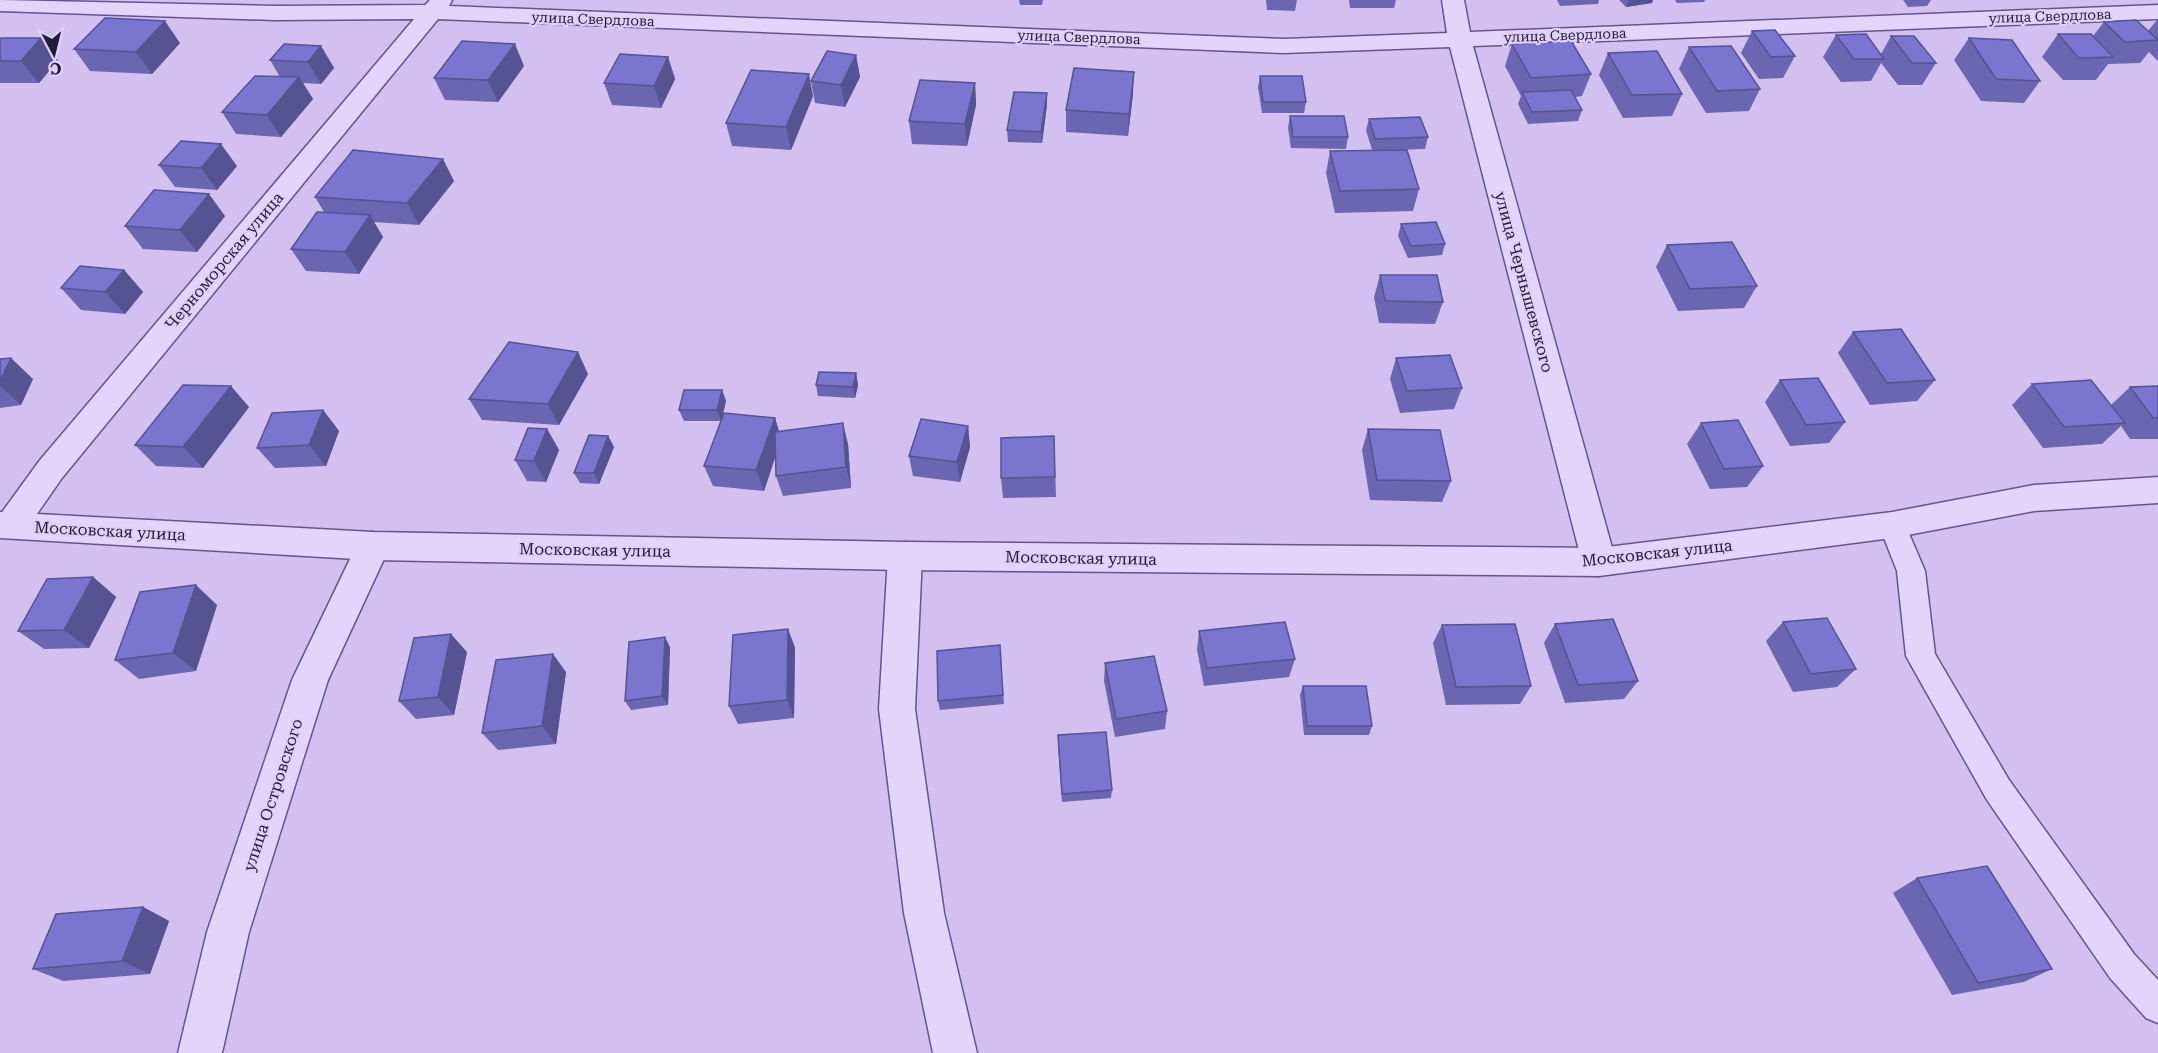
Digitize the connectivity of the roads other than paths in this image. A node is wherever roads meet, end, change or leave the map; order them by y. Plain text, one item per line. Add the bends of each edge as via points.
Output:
1 (1453, 0) edge
2 (0, 4) edge
3 (437, 6) edge
4 (2158, 12) edge
5 (1460, 39) junction
6 (2158, 490) edge
7 (5, 525) edge
8 (1892, 525) junction
9 (373, 546) junction
10 (905, 556) junction
11 (1599, 562) junction
12 (2158, 1006) edge
13 (200, 1053) edge
14 (955, 1053) edge

1 - 5 street, улица Чернышевского
2 - 3 street, улица Свердлова via 274,14
3 - 5 street, улица Свердлова via 1284,46
3 - 7 street, Черноморская улица
4 - 5 street, улица Свердлова
5 - 11 street, улица Чернышевского
6 - 8 street, Московская улица via 2034,498
7 - 9 street, Московская улица
8 - 11 street, Московская улица
8 - 12 lane via 1911,571 1921,656 1998,789 2122,966
9 - 10 street, Московская улица
9 - 13 street, улица Островского via 310,680 228,932
10 - 11 street, Московская улица
10 - 14 street via 897,709 924,914

